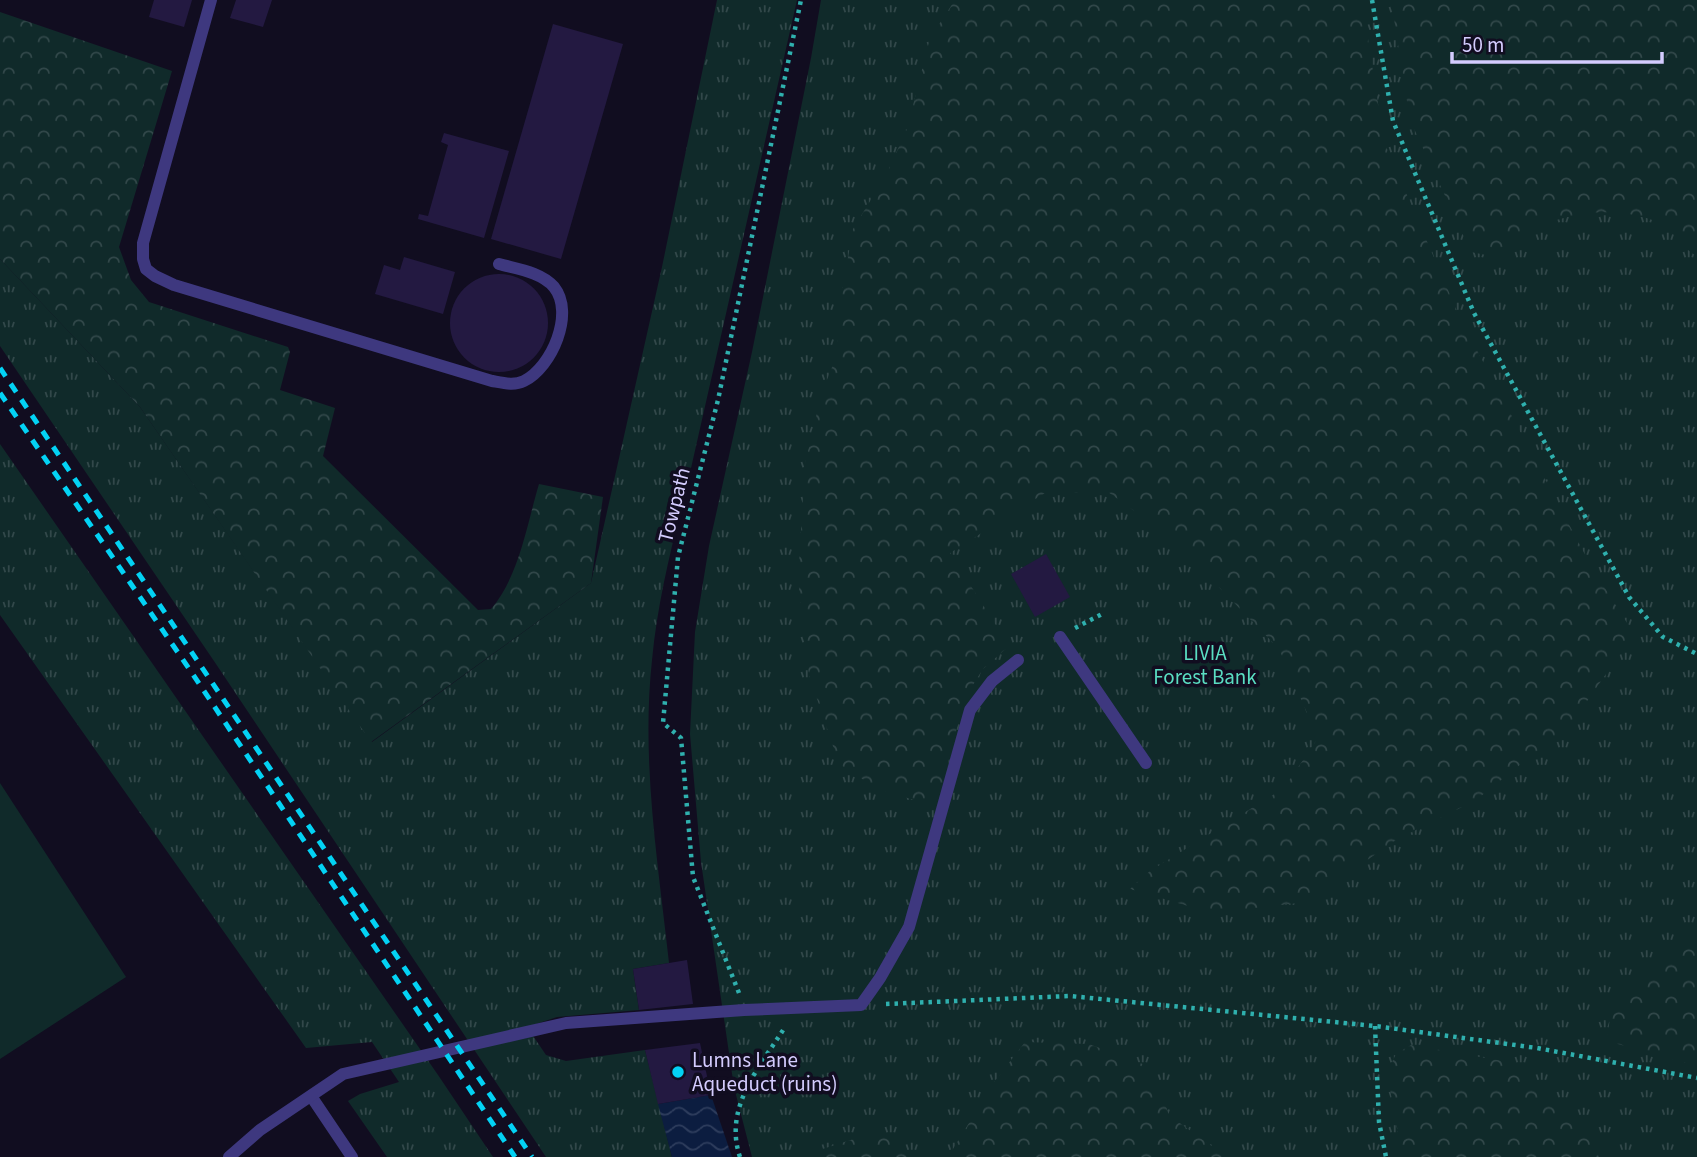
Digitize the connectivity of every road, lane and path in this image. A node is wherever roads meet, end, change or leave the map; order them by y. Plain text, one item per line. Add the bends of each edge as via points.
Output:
1 (211, 0) edge
2 (801, 0) edge
3 (1372, 0) edge
4 (499, 264) dead end
5 (1060, 637) dead end
6 (1697, 654) edge
7 (1018, 660) dead end
8 (1146, 763) dead end
9 (861, 1005) junction
10 (796, 1008) junction
11 (744, 1010) junction
12 (1375, 1026) junction
13 (1697, 1078) edge
14 (311, 1096) junction
15 (229, 1157) edge
16 (352, 1157) edge
17 (740, 1157) edge
18 (1386, 1157) edge

1 - 4 lane via 143,243 146,269 203,295 512,384 524,381 549,358 563,315 560,296 552,285 539,275
2 - 11 path, Towpath via 718,400 677,557 663,723 681,738 693,877
3 - 6 path via 1393,121 1474,313 1629,597 1663,637
5 - 8 lane
7 - 9 lane via 992,681 970,710 909,927
9 - 10 lane
9 - 12 path via 1070,996
10 - 11 lane
10 - 17 path via 740,1104 734,1128
11 - 14 lane via 566,1023 343,1074
12 - 13 path via 1537,1048
12 - 18 path via 1379,1122
14 - 15 lane
14 - 16 lane

